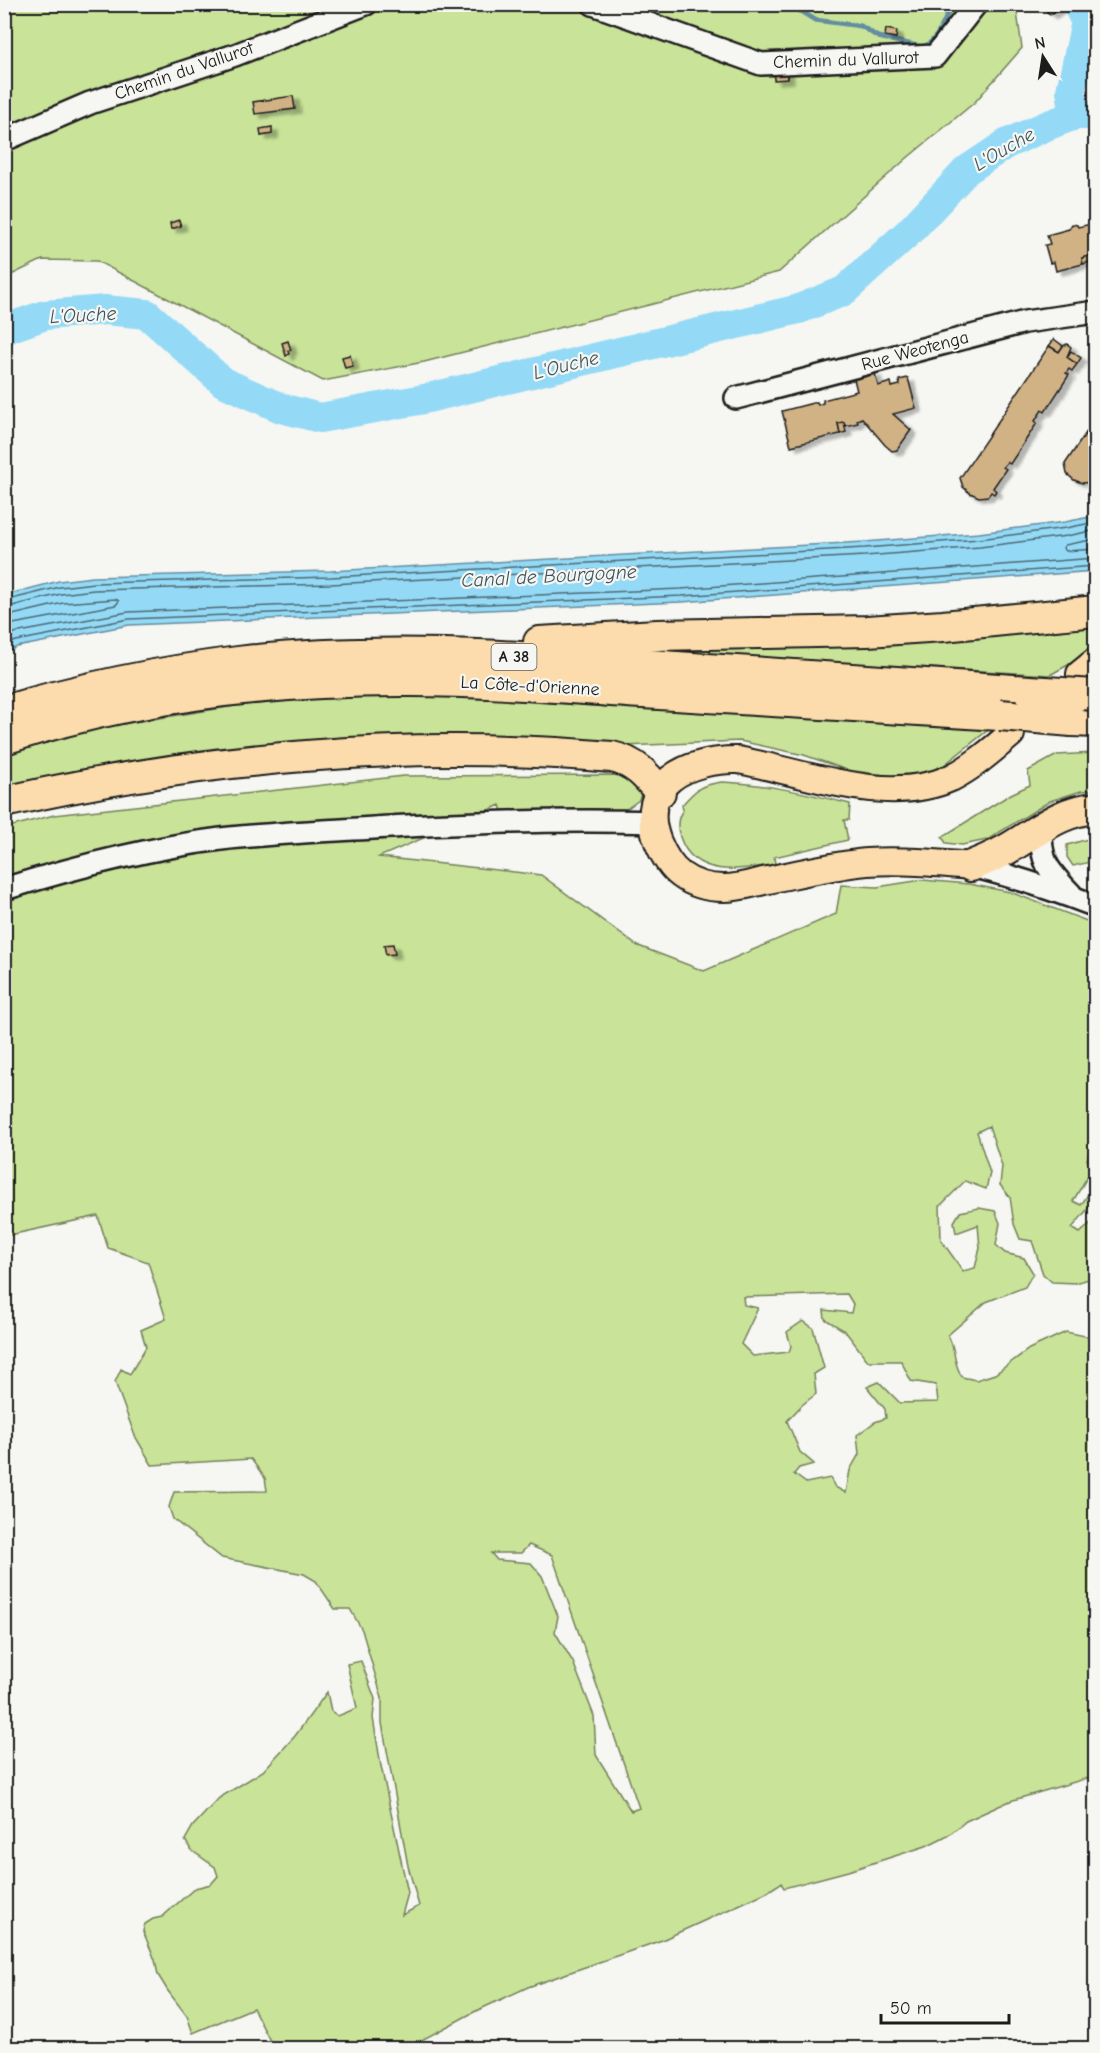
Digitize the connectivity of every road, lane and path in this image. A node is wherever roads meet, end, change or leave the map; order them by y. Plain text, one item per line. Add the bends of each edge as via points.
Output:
1 (366, 4) edge
2 (593, 4) edge
3 (976, 4) edge
4 (4, 140) edge
5 (1095, 312) edge
6 (736, 398) dead end
7 (1095, 611) edge
8 (309, 657) junction
9 (1090, 677) edge
10 (4, 711) edge
11 (1084, 721) edge
12 (1005, 725) junction
13 (4, 740) edge
14 (660, 792) junction
15 (4, 802) edge
16 (1095, 808) edge
17 (652, 822) junction
18 (1041, 827) junction
19 (971, 866) junction
20 (4, 889) edge
21 (1076, 899) junction
22 (1095, 906) edge

1 - 4 street, Chemin du Vallurot via 235,55 90,103
2 - 3 street, Chemin du Vallurot via 761,64 935,56
5 - 6 street, Rue Weotenga via 1025,322
7 - 8 highway via 867,632 657,635
8 - 9 highway, La Côte-d'Orienne / A 38, bridge via 375,654 544,658 1029,691
8 - 10 highway, La Côte-d'Orienne / A 38 via 172,671 73,691
11 - 12 highway, La Côte-d'Orienne / A 38, bridge
12 - 13 highway, La Côte-d'Orienne / A 38 via 514,684 344,682 147,703
12 - 14 main road via 970,766 953,777 923,787 864,788 761,764 721,760 686,768
14 - 15 highway via 639,769 612,757 389,752 310,756 152,774
14 - 17 main road
16 - 18 highway via 1066,814
17 - 19 main road via 672,867 692,881 713,887 739,886 864,863 917,861
17 - 20 street via 525,820 222,839 119,858
18 - 19 highway
18 - 21 street via 1043,859
19 - 21 street via 1020,878
21 - 22 street

